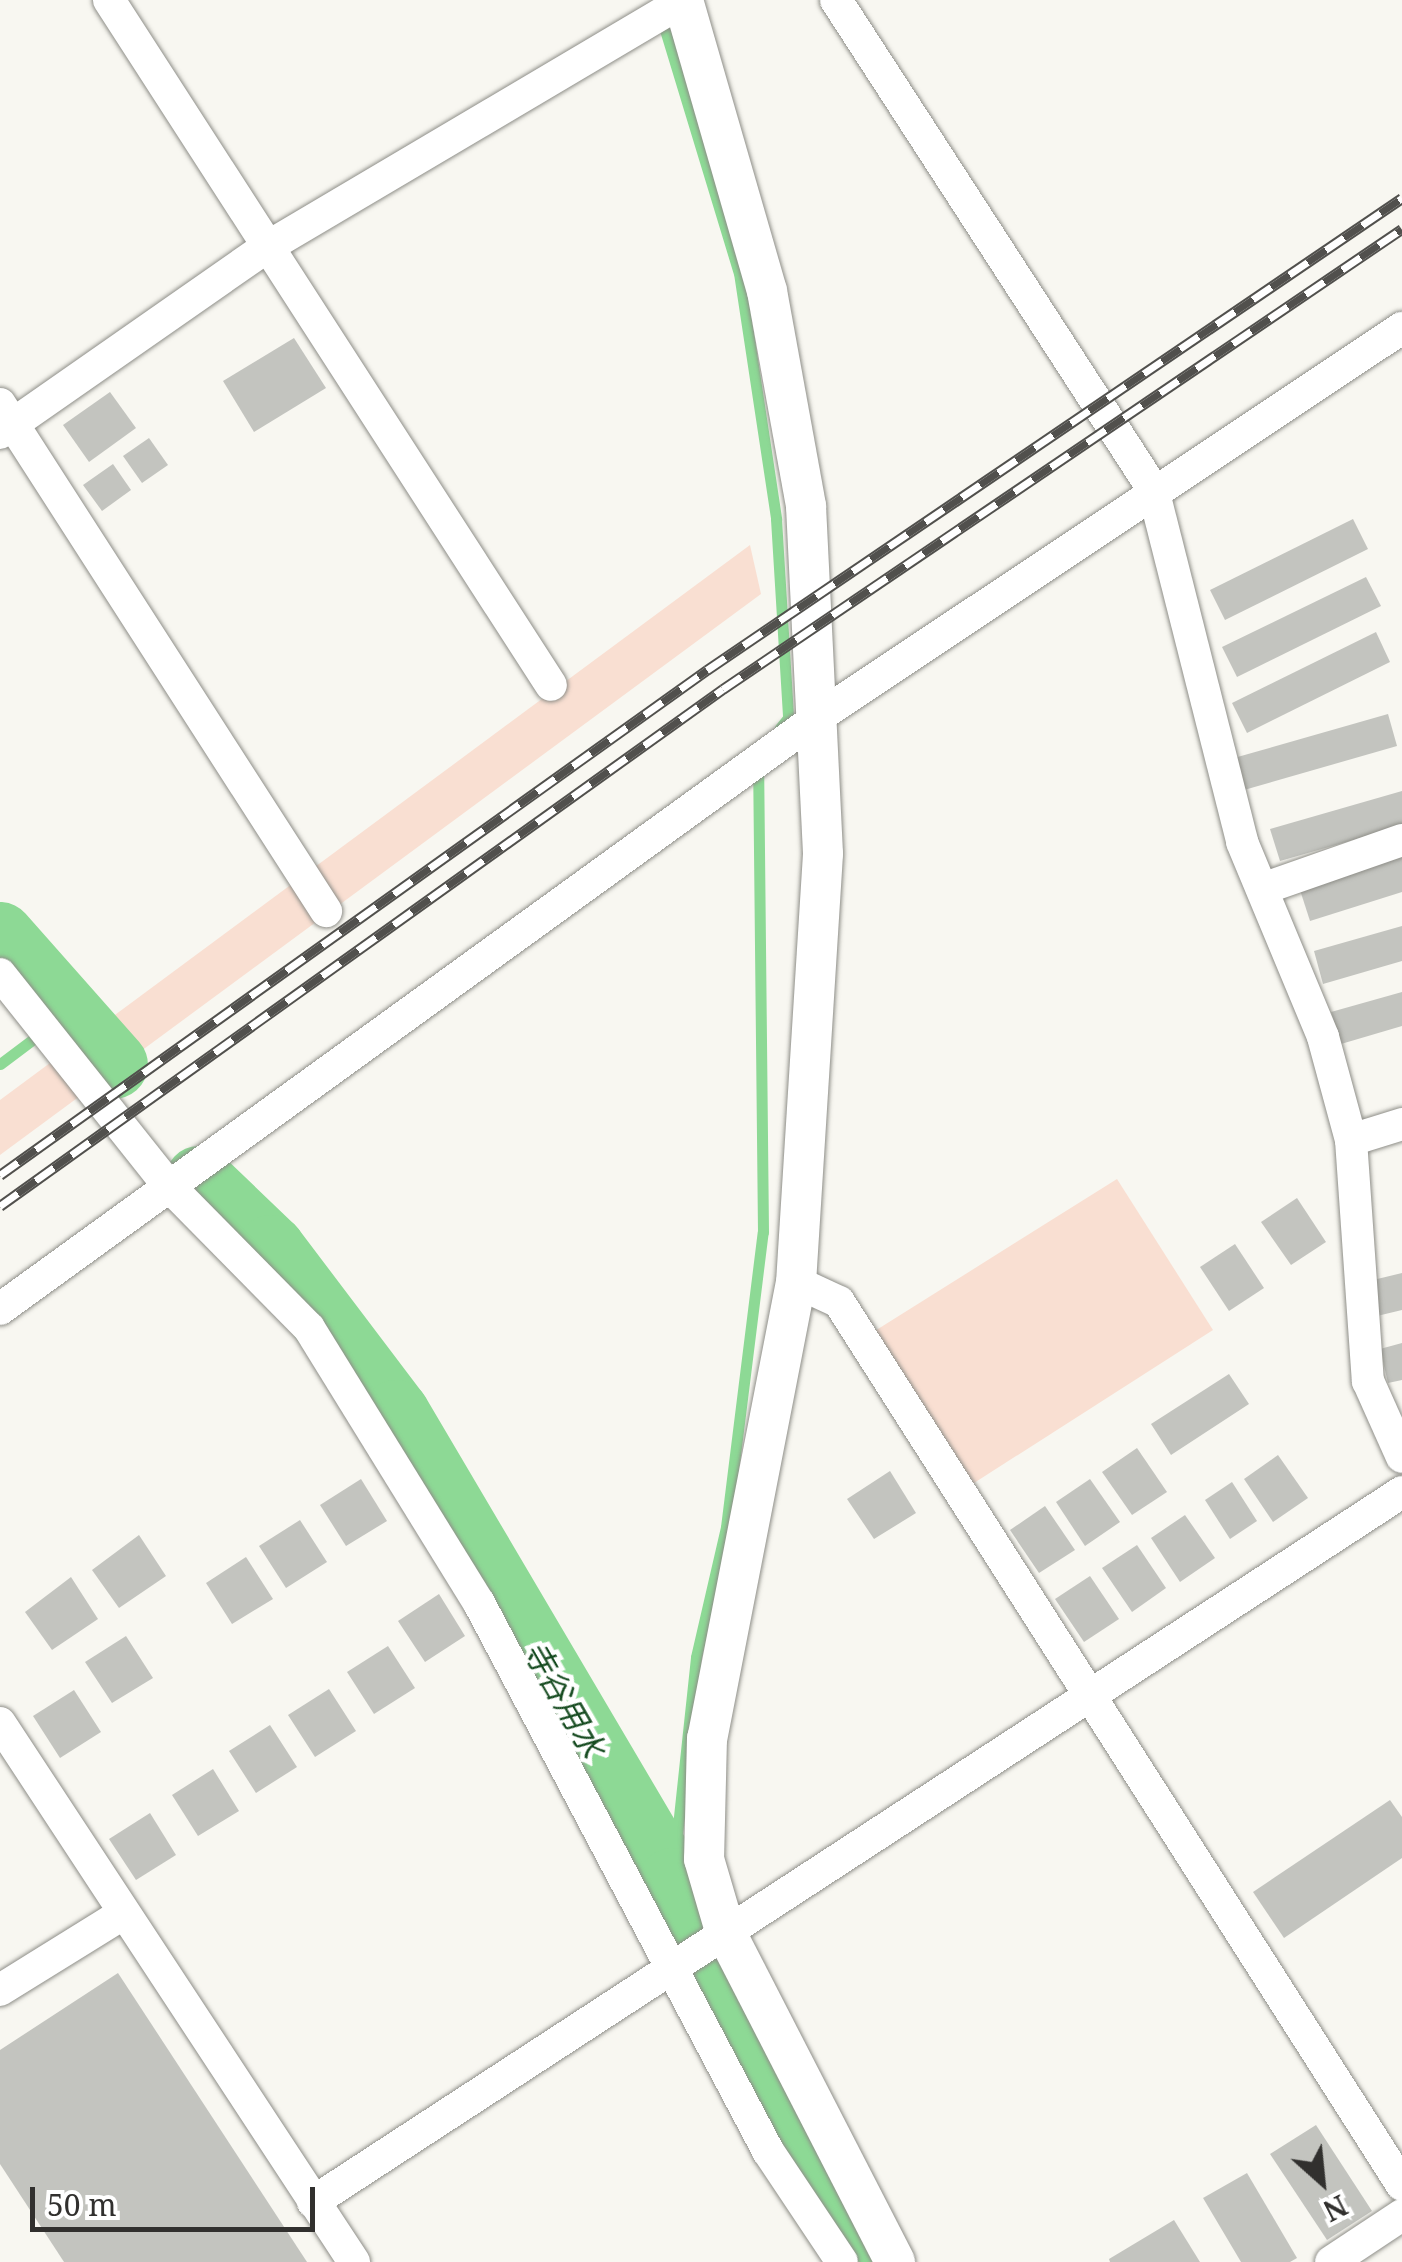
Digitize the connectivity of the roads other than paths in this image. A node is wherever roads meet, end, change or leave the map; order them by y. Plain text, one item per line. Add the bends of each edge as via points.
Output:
1 (109, 0) edge
2 (684, 0) edge
3 (836, 0) edge
4 (264, 249) junction
5 (1402, 328) edge
6 (4, 420) edge
7 (1153, 489) junction
8 (551, 685) dead end
9 (818, 717) junction
10 (1402, 840) edge
11 (1262, 890) junction
12 (326, 911) dead end
13 (0, 974) edge
14 (1402, 1124) edge
15 (1350, 1140) junction
16 (167, 1184) junction
17 (796, 1282) junction
18 (0, 1308) edge
19 (1402, 1457) edge
20 (1402, 1492) edge
21 (1088, 1693) junction
22 (0, 1723) edge
23 (121, 1915) junction
24 (725, 1931) junction
25 (676, 1972) junction
26 (0, 1990) edge
27 (1402, 2185) edge
28 (314, 2202) junction
29 (1402, 2216) edge
30 (354, 2262) edge
31 (842, 2262) edge
32 (895, 2262) edge
33 (1331, 2262) edge

1 - 4 street
2 - 4 street
2 - 9 street via 768,290 806,506
3 - 7 street
4 - 6 street
4 - 8 street
5 - 7 street
6 - 12 street
7 - 9 street
7 - 11 street via 1242,842
9 - 16 street
9 - 17 street via 823,854
10 - 11 street
11 - 15 street via 1323,1037
13 - 16 street
14 - 15 street
15 - 19 street via 1368,1381
16 - 18 street
16 - 25 street via 308,1328 479,1603
17 - 21 street via 839,1302
17 - 24 street via 708,1738 704,1858
20 - 21 street
21 - 24 street
21 - 27 street
22 - 23 street
23 - 26 street
23 - 28 street
24 - 25 street
24 - 32 street
25 - 28 street
25 - 31 street via 768,2151
28 - 30 street
29 - 33 street

